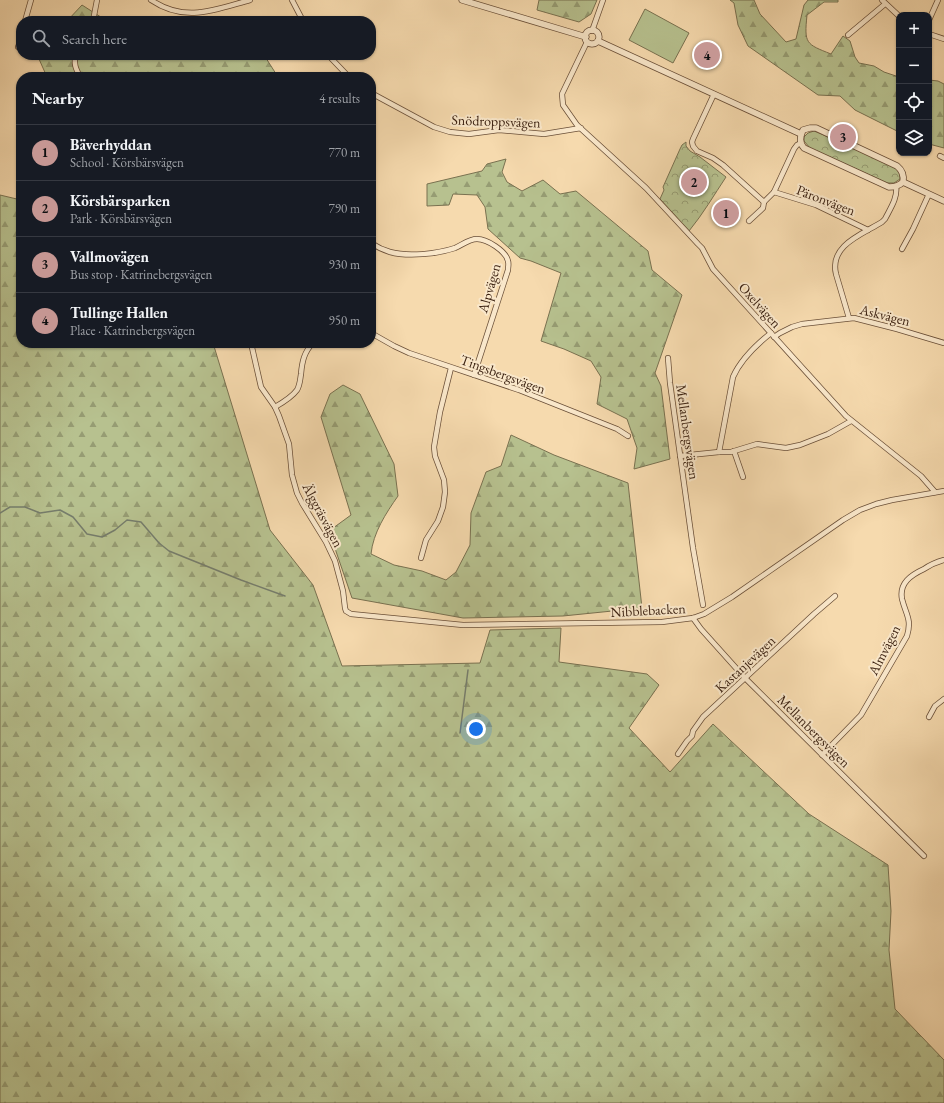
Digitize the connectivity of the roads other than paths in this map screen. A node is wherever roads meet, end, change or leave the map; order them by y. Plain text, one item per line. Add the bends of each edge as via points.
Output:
1 (31, 0) edge
2 (97, 0) edge
3 (151, 0) edge
4 (250, 0) edge
5 (292, 0) edge
6 (463, 0) edge
7 (603, 0) edge
8 (938, 0) edge
9 (884, 2) edge
10 (896, 13) edge
11 (932, 13) edge
12 (27, 16) edge
13 (94, 16) edge
14 (300, 16) edge
15 (592, 31) junction
16 (848, 35) dead end
17 (932, 35) edge
18 (587, 39) junction
19 (944, 39) edge
20 (598, 41) junction
21 (74, 60) edge
22 (333, 60) edge
23 (78, 72) edge
24 (344, 72) edge
25 (714, 94) junction
26 (376, 96) edge
27 (579, 126) junction
28 (801, 134) junction
29 (801, 143) junction
30 (903, 182) junction
31 (896, 186) junction
32 (774, 192) junction
33 (929, 194) junction
34 (944, 201) edge
35 (764, 202) junction
36 (749, 221) dead end
37 (868, 230) junction
38 (376, 246) edge
39 (902, 249) dead end
40 (849, 318) junction
41 (772, 335) junction
42 (376, 336) edge
43 (944, 343) edge
44 (252, 348) edge
45 (309, 348) edge
46 (668, 358) dead end
47 (452, 368) junction
48 (474, 375) junction
49 (275, 407) junction
50 (851, 421) junction
51 (628, 436) dead end
52 (734, 451) junction
53 (719, 452) junction
54 (680, 456) junction
55 (744, 477) dead end
56 (944, 491) edge
57 (935, 492) junction
58 (421, 558) dead end
59 (944, 560) edge
60 (835, 596) dead end
61 (703, 605) dead end
62 (345, 608) joint
63 (693, 618) junction
64 (745, 678) junction
65 (944, 699) edge
66 (929, 716) dead end
67 (678, 754) dead end
68 (822, 755) junction
69 (924, 856) dead end

1 - 12 street
2 - 13 street
3 - 4 street via 183,13 202,12
5 - 14 street
6 - 18 street
7 - 15 street
8 - 11 street
9 - 10 street
9 - 16 street
15 - 18 street via 588,32
15 - 20 street via 598,34
17 - 19 street
18 - 20 street via 592,44
18 - 27 street, Oxelvägen via 562,94 563,105
20 - 25 street
21 - 23 street
22 - 24 street
25 - 28 street
25 - 35 street via 693,139 693,146 700,153 723,165
26 - 27 street, Snödroppsvägen via 434,127 450,132 469,134 499,130 544,134
27 - 41 street, Oxelvägen via 646,188 702,248 713,269
28 - 29 street
28 - 30 street via 805,129 816,128 899,168 903,174
29 - 31 street via 804,148 889,187
29 - 32 street via 794,149
30 - 31 street
30 - 33 street
31 - 37 street via 896,197 885,220
32 - 35 street
32 - 37 street, Päronvägen via 816,205
33 - 34 street
33 - 39 street
35 - 36 street via 763,208
37 - 40 street via 845,245 834,267
38 - 48 street, Alpvägen via 390,252 419,254 446,251 479,239 491,243 504,253 508,260 508,270
40 - 41 street, Askvägen via 802,324
40 - 43 street, Askvägen via 861,319
41 - 50 street, Oxelvägen
41 - 53 street, Askvägen via 747,355 733,377
42 - 47 street, Tingsbergsvägen via 409,354
44 - 49 street, Älggräsvägen via 261,387
45 - 49 street via 303,360 300,384 290,397
46 - 54 street, Mellanbergsvägen
47 - 48 street, Tingsbergsvägen
47 - 58 street via 434,447 444,480 443,507 426,540
48 - 51 street, Tingsbergsvägen via 519,390 617,429
49 - 62 street, Älggräsvägen via 289,444 292,475 297,493 335,561
50 - 52 street via 800,445 786,448 757,444
50 - 57 street, Oxelvägen via 921,476
52 - 53 street
52 - 55 street
53 - 54 street
54 - 61 street, Mellanbergsvägen
56 - 57 street, Nibblebacken
57 - 63 street, Nibblebacken via 892,500 860,510 732,597
59 - 68 street, Almvägen via 907,579 902,590 902,600 909,621 906,636 861,715
60 - 64 street, Kastanjevägen
62 - 63 street, Nibblebacken via 351,614 463,625 662,622
63 - 64 street, Mellanbergsvägen
64 - 67 street, Kastanjevägen via 704,717
64 - 68 street, Mellanbergsvägen
65 - 66 street via 935,706
68 - 69 street, Mellanbergsvägen

